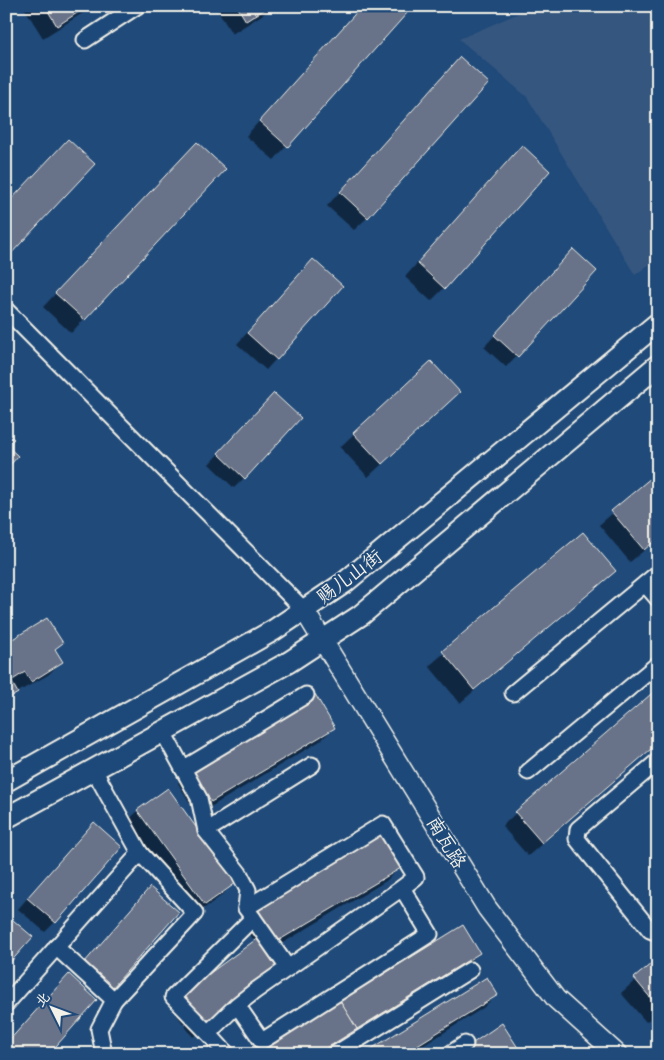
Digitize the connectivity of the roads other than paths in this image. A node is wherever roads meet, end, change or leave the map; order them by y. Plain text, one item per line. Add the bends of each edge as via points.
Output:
1 (137, 6) edge
2 (85, 40) dead end
3 (6, 310) edge
4 (658, 323) edge
5 (658, 365) edge
6 (658, 573) edge
7 (645, 584) junction
8 (658, 599) edge
9 (304, 610) junction
10 (323, 640) junction
11 (658, 664) edge
12 (513, 693) dead end
13 (306, 695) dead end
14 (162, 732) junction
15 (658, 761) edge
16 (312, 765) dead end
17 (183, 769) junction
18 (94, 770) junction
19 (528, 772) dead end
20 (6, 781) edge
21 (6, 818) edge
22 (206, 831) junction
23 (140, 853) junction
24 (402, 888) junction
25 (249, 913) junction
26 (658, 933) edge
27 (56, 948) junction
28 (288, 968) junction
29 (470, 970) dead end
30 (114, 1000) junction
31 (6, 1004) edge
32 (237, 1005) junction
33 (208, 1033) junction
34 (466, 1044) dead end
35 (104, 1054) edge
36 (227, 1054) edge
37 (335, 1054) edge
38 (450, 1054) edge
39 (617, 1054) edge

1 - 2 street
3 - 9 street
4 - 9 main road, 赐儿山街 via 344,582
5 - 10 main road, 赐儿山街 via 361,615
6 - 7 street
7 - 8 street
7 - 12 street
9 - 10 street, 南瓦路
9 - 20 main road, 赐儿山街
10 - 14 main road, 赐儿山街
10 - 39 street, 南瓦路 via 487,908 556,998
11 - 19 street
13 - 17 street
14 - 17 street
14 - 18 main road, 赐儿山街
15 - 26 street via 578,829 578,839 650,930
16 - 22 street
17 - 22 street via 199,798
18 - 21 main road, 赐儿山街
18 - 23 street
22 - 25 street via 239,873 248,890
23 - 27 street
23 - 30 street via 195,913
24 - 25 street via 416,877 383,824
24 - 28 street
24 - 32 street via 430,934 262,1041
25 - 28 street
25 - 33 street via 173,997
27 - 30 street
27 - 31 street
28 - 32 street
29 - 37 street
30 - 35 street via 99,1029
32 - 33 street
33 - 36 street
34 - 38 street

